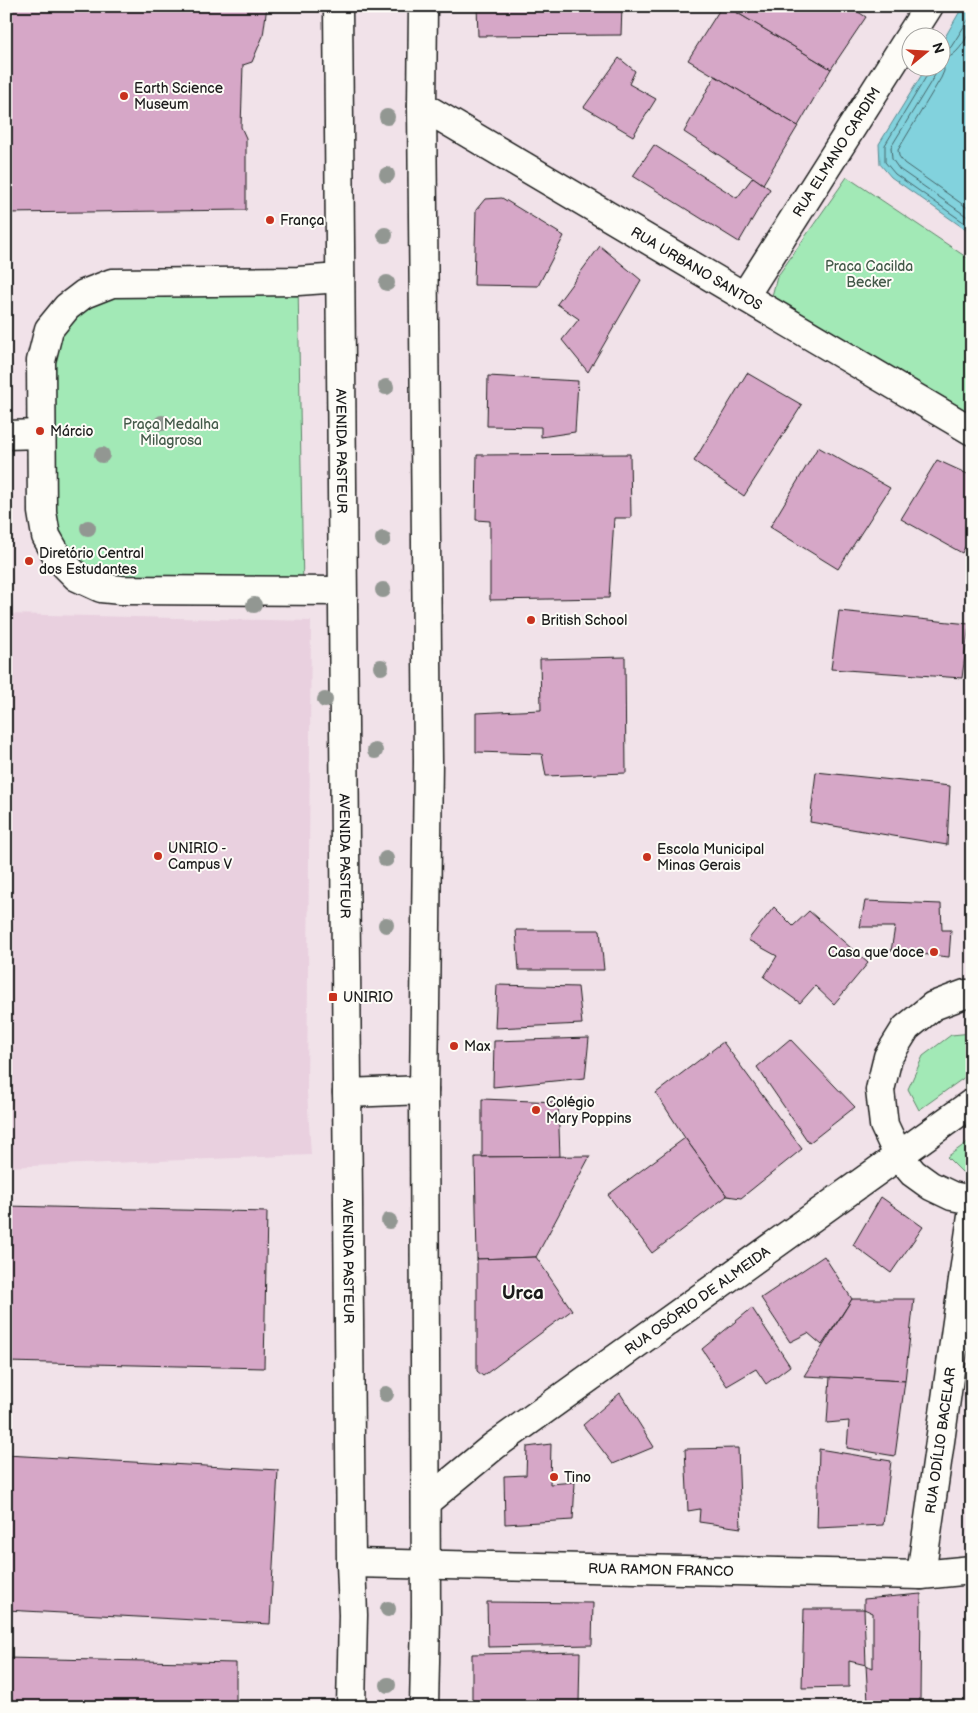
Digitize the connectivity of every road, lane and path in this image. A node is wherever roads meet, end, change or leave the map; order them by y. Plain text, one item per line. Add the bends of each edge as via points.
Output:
1 (338, 6) edge
2 (423, 6) edge
3 (929, 6) edge
4 (422, 106) junction
5 (340, 278) junction
6 (744, 297) junction
7 (972, 431) edge
8 (41, 434) junction
9 (6, 435) edge
10 (342, 591) junction
11 (972, 994) edge
12 (424, 1090) junction
13 (347, 1093) junction
14 (972, 1103) edge
15 (898, 1155) junction
16 (972, 1200) edge
17 (972, 1216) edge
18 (426, 1502) junction
19 (350, 1563) junction
20 (425, 1566) junction
21 (972, 1570) edge
22 (921, 1575) junction
23 (351, 1707) edge
24 (424, 1707) edge

1 - 5 street, AVENIDA PASTEUR
2 - 4 street
3 - 6 street, RUA ELMANO CARDIM
4 - 6 street, RUA URBANO SANTOS
4 - 12 street via 428,751
5 - 8 street via 112,283 84,294 67,307 49,329 41,361
5 - 10 street, AVENIDA PASTEUR
6 - 7 street, RUA URBANO SANTOS
8 - 9 street
8 - 10 street via 42,512 46,536 59,559 77,577 101,588 121,590
10 - 13 street, AVENIDA PASTEUR
11 - 15 street via 932,1006 906,1028 888,1056 880,1090 884,1124
12 - 13 street
12 - 18 street
13 - 19 street, AVENIDA PASTEUR
14 - 15 street, RUA OSÓRIO DE ALMEIDA
15 - 16 street via 913,1173 931,1186 952,1196
15 - 18 street, RUA OSÓRIO DE ALMEIDA via 494,1446
17 - 22 street, RUA ODÍLIO BACELAR
18 - 20 street
19 - 20 street, RUA RAMON FRANCO
19 - 23 street, AVENIDA PASTEUR via 353,1615
20 - 22 street, RUA RAMON FRANCO
20 - 24 street
21 - 22 street, RUA RAMON FRANCO

